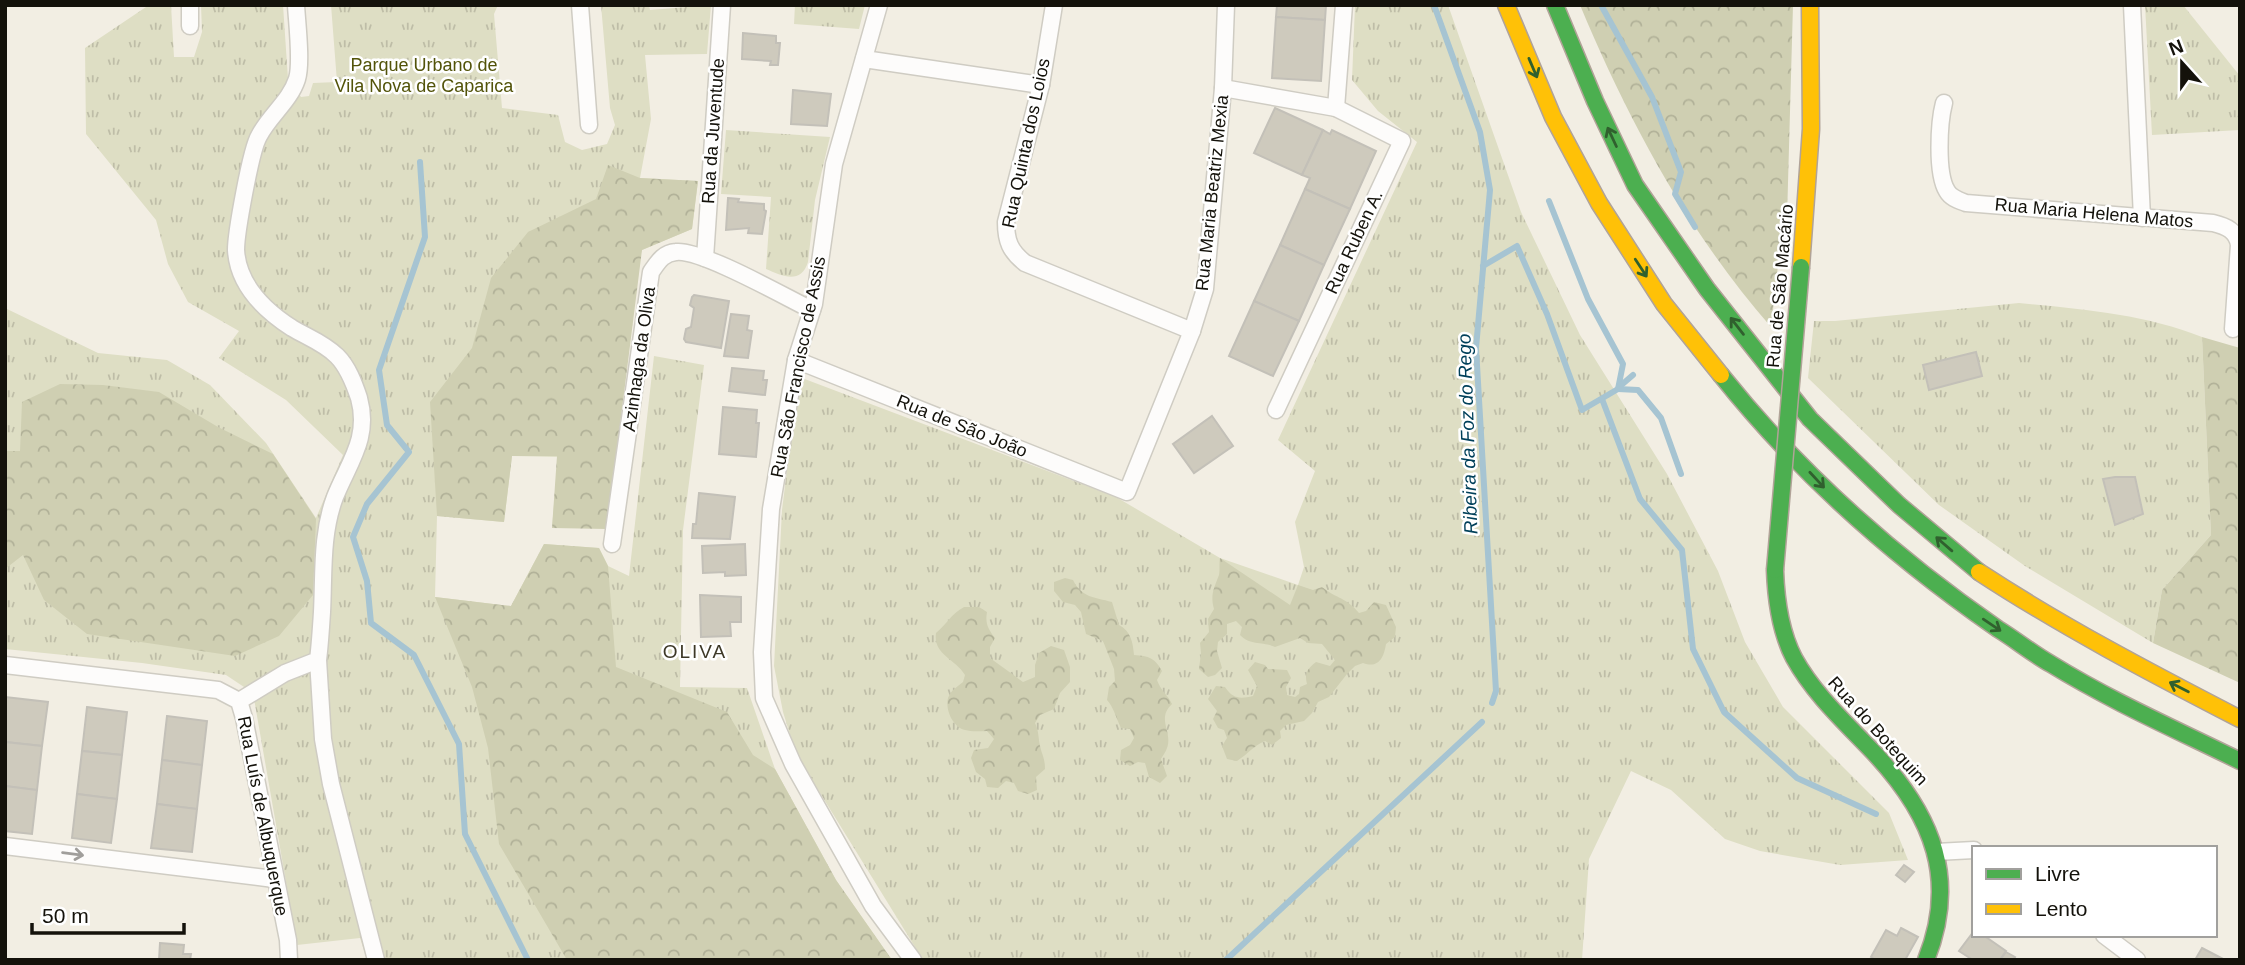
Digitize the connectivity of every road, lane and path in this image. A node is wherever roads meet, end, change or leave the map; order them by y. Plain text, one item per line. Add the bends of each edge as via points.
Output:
1 (190, 5) edge
2 (296, 5) edge
3 (580, 5) edge
4 (722, 5) edge
5 (879, 5) edge
6 (1054, 5) edge
7 (1226, 5) edge
8 (1344, 5) edge
9 (1506, 5) edge
10 (1555, 5) edge
11 (1810, 5) edge
12 (2132, 5) edge
13 (190, 26) dead end
14 (864, 59) junction
15 (1041, 85) junction
16 (1223, 88) junction
17 (1944, 103) dead end
18 (1336, 108) junction
19 (590, 125) dead end
20 (2142, 218) junction
21 (705, 258) junction
22 (812, 310) junction
23 (2233, 329) dead end
24 (1192, 331) junction
25 (796, 360) junction
26 (1276, 410) dead end
27 (1127, 492) joint
28 (612, 544) dead end
29 (1775, 570) joint
30 (318, 660) junction
31 (5, 665) edge
32 (239, 701) junction
33 (2240, 719) edge
34 (2240, 761) edge
35 (5, 846) edge
36 (1972, 850) edge
37 (1936, 852) junction
38 (274, 879) junction
39 (2107, 937) edge
40 (289, 960) edge
41 (376, 960) edge
42 (913, 960) edge
43 (1926, 960) edge
44 (2137, 960) edge

1 - 13 street
2 - 30 street via 298,76 257,137 236,247 239,270 256,297 291,327 336,355 349,371 359,398 364,424 356,455 335,499 323,560
3 - 19 street
4 - 21 street, Rua da Juventude
5 - 14 street, Rua São Francisco de Assis
6 - 15 street, Rua Quinta dos Loios
7 - 16 street, Rua Maria Beatriz Mexia
8 - 18 street
9 -> 34 main road via 1553,117 1599,203 1664,304 1740,399 1839,504 1931,580 2050,664
33 -> 10 main road via 2101,647 1971,567 1810,419 1707,289 1635,186
11 - 29 main road, Rua de São Macário, bridge via 1811,129
12 - 20 street
14 - 15 street
14 - 22 street, Rua São Francisco de Assis via 834,164
15 - 24 street, Rua Quinta dos Loios via 1006,222 1006,238 1013,253 1025,263
16 - 18 street, Rua Ruben A.
16 - 24 street, Rua Maria Beatriz Mexia via 1205,289
17 - 20 street, Rua Maria Helena Matos via 1940,118 1942,175 1946,190 1957,200
18 - 26 street, Rua Ruben A. via 1402,141
20 - 23 street, Rua Maria Helena Matos via 2213,223 2235,234 2239,245
21 - 22 street, Azinhaga da Oliva
21 - 28 street, Azinhaga da Oliva via 675,252 661,257 651,272
22 - 25 street, Rua São Francisco de Assis
24 - 27 street, Rua Maria Beatriz Mexia
25 - 27 street, Rua de São João
25 - 42 street, Rua São Francisco de Assis via 771,509 762,652 764,698 793,764 873,906
29 - 37 main road, Rua do Botequim via 1780,617 1798,666 1913,797
30 - 32 street via 285,673
30 - 41 street via 331,784
31 - 32 street, Rua Luís de Albuquerque via 218,690
32 - 38 street, Rua Luís de Albuquerque
35 -> 38 street
36 - 37 street
37 - 43 main road, Rua do Botequim via 1942,899 1937,932
38 - 40 street, Rua Luís de Albuquerque
39 - 44 street

